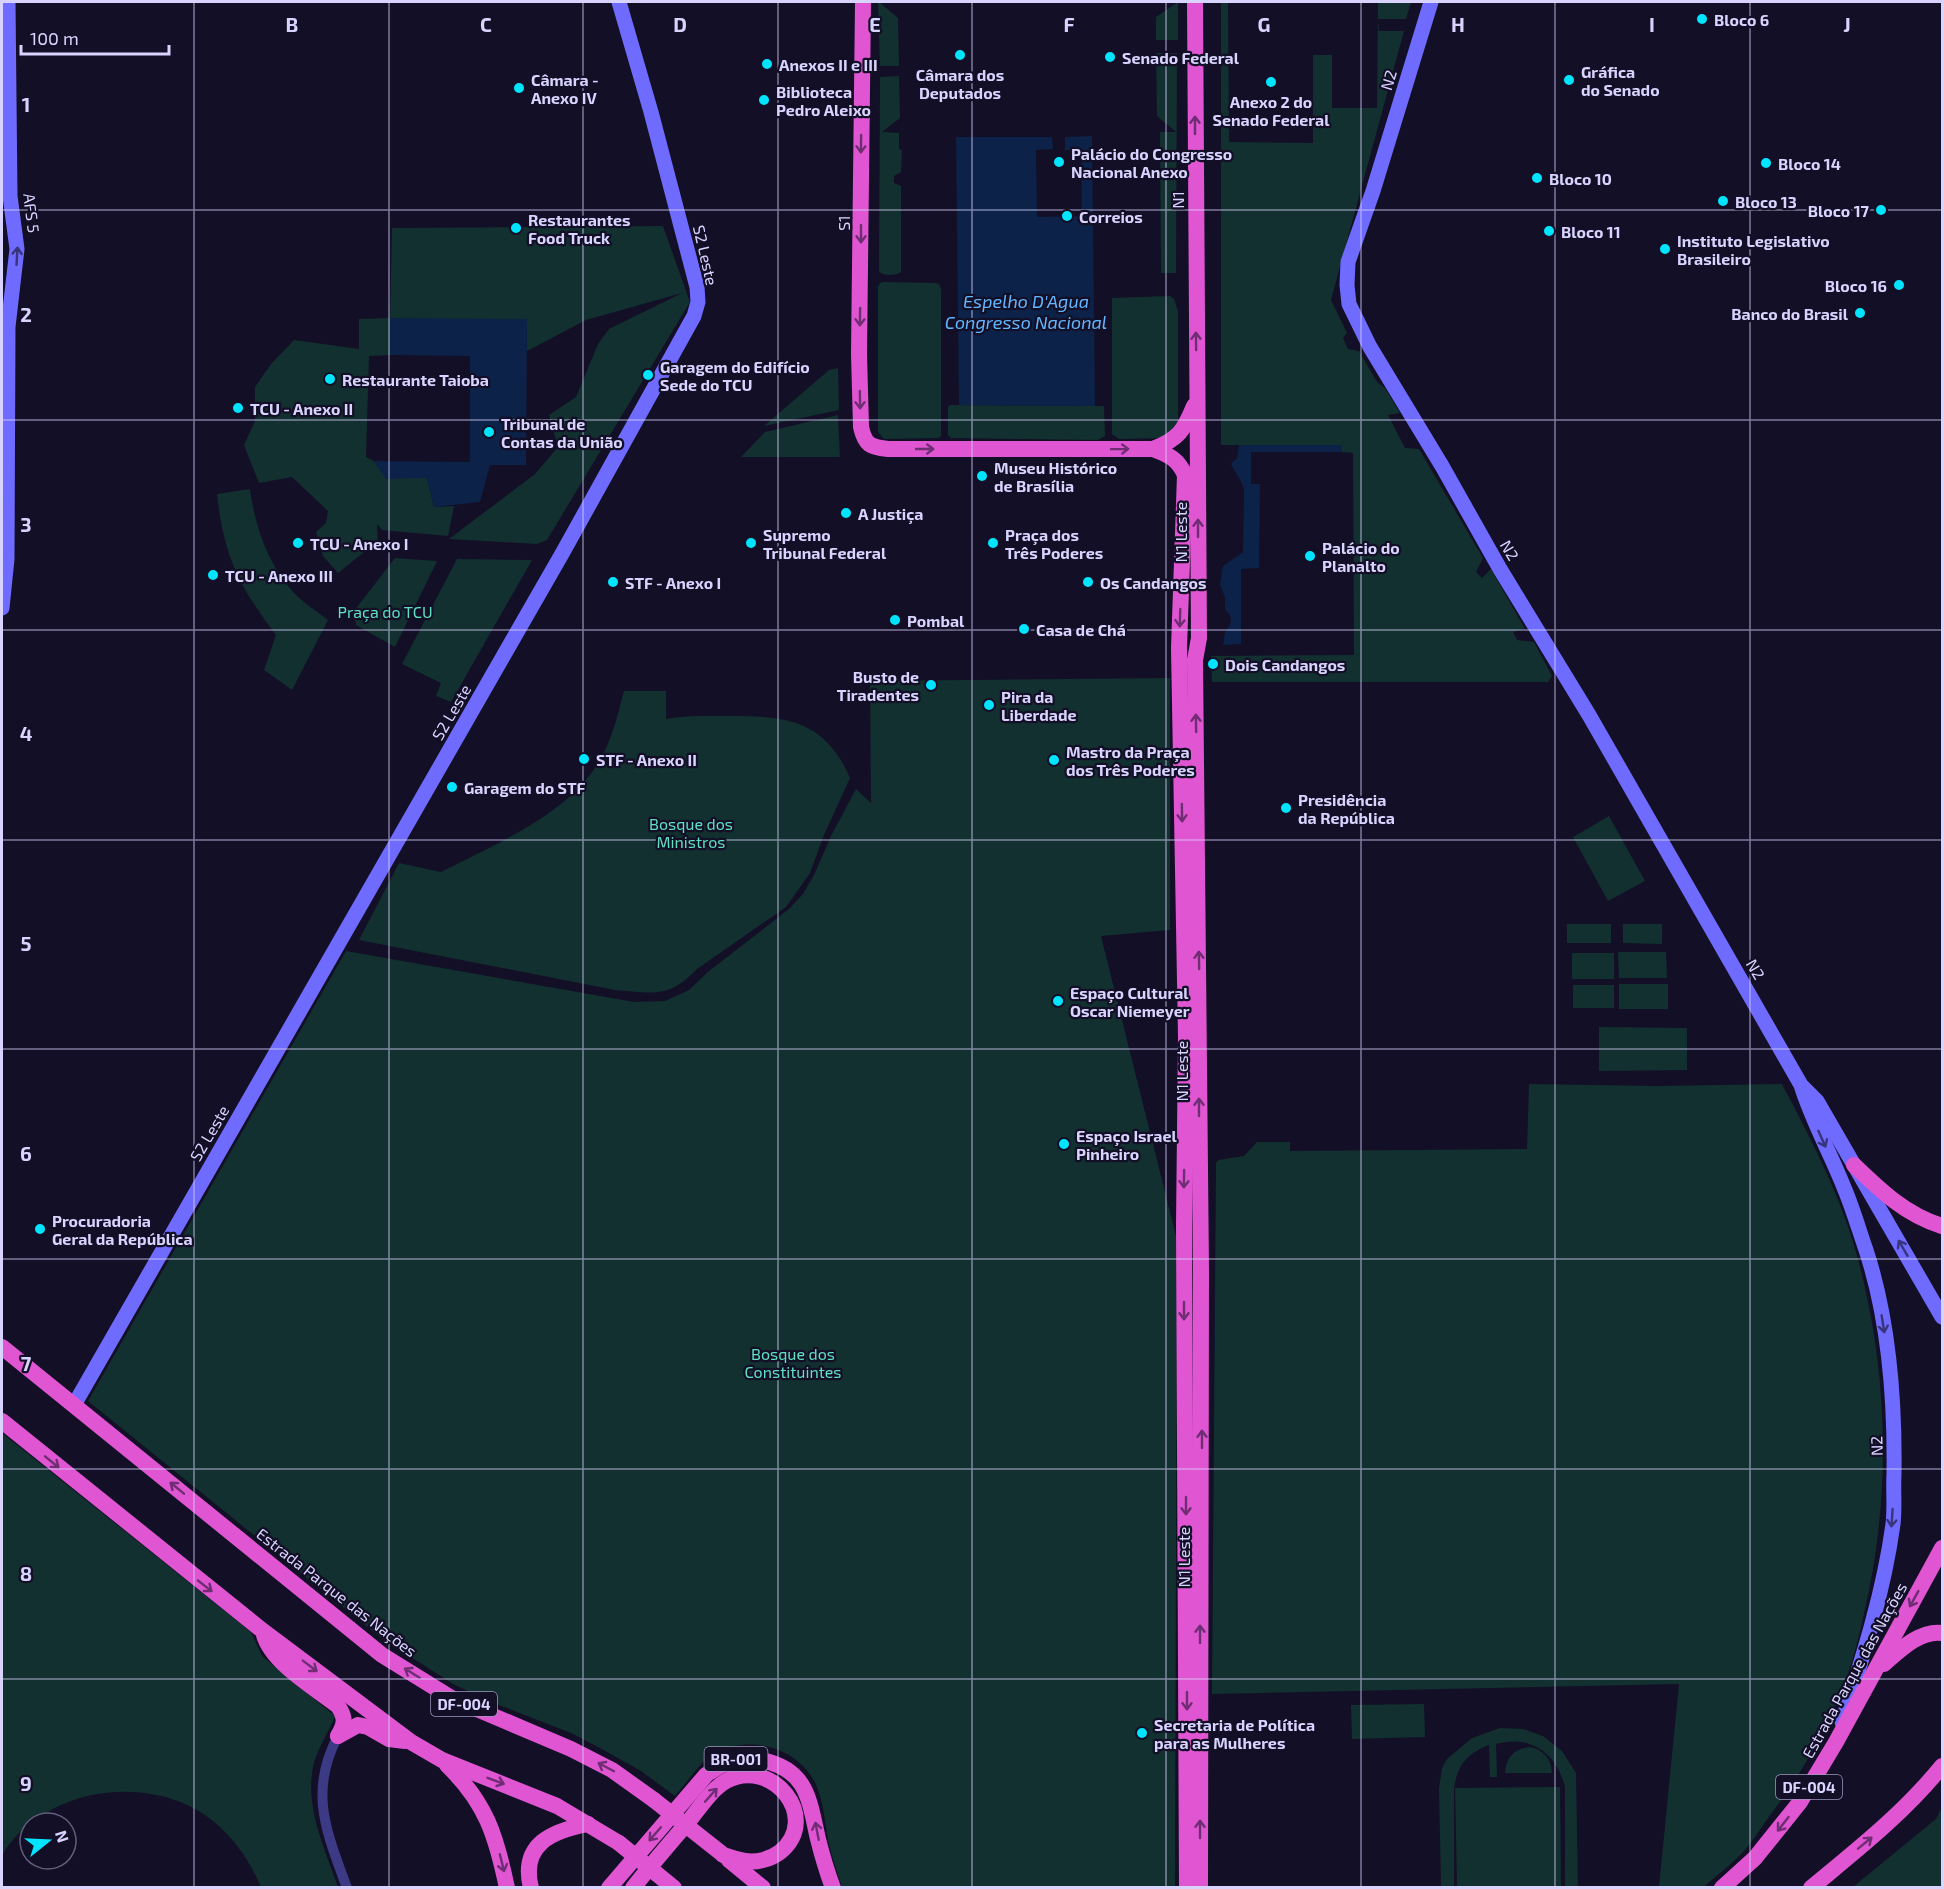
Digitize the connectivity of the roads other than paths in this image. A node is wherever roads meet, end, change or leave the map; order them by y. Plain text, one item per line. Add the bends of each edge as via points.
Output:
1 (8, 2) edge
2 (619, 2) edge
3 (863, 2) edge
4 (1195, 2) edge
5 (1431, 2) edge
6 (6, 193) edge
7 (6, 298) edge
8 (1197, 399) junction
9 (1153, 449) junction
10 (2, 608) edge
11 (1801, 1085) junction
12 (1854, 1165) junction
13 (1942, 1226) edge
14 (1942, 1317) edge
15 (2, 1347) edge
16 (74, 1405) junction
17 (2, 1421) edge
18 (1942, 1548) edge
19 (263, 1632) junction
20 (1942, 1633) edge
21 (1874, 1673) junction
22 (338, 1736) junction
23 (411, 1742) junction
24 (1836, 1742) junction
25 (442, 1760) junction
26 (1942, 1766) edge
27 (588, 1824) junction
28 (722, 1854) junction
29 (347, 1887) edge
30 (507, 1887) edge
31 (531, 1887) edge
32 (609, 1887) edge
33 (633, 1887) edge
34 (674, 1887) edge
35 (763, 1887) edge
36 (833, 1887) edge
37 (1187, 1887) edge
38 (1200, 1887) edge
39 (1722, 1887) edge
40 (1811, 1887) edge

1 - 6 main road, AFS 5
2 - 16 main road, S2 Leste via 697,287 694,316
3 -> 9 highway, S1 via 863,437 875,448 888,449
8 -> 4 highway, N1
5 - 11 main road, N2 via 1348,262 1349,304
7 -> 6 main road, AFS 5 via 18,249
7 - 10 main road, AFS 5 via 7,559
8 - 9 highway via 1179,435
38 -> 8 highway, N1 Leste via 1202,1270
9 -> 37 highway, N1 Leste via 1171,456 1185,475 1179,648 1185,1037
11 - 12 main road, N2 via 1817,1101
11 -> 24 main road, N2 via 1867,1252 1892,1385 1893,1523 1863,1658
12 - 13 highway via 1887,1197 1912,1214
14 -> 12 main road, N2
15 - 16 highway, Estrada Parque das Nações / DF-004
28 -> 16 highway, Estrada Parque das Nações / DF-004, bridge via 612,1770 453,1699 382,1655
17 -> 19 highway
18 -> 21 highway, Estrada Parque das Nações / DF-004
19 - 22 highway via 267,1647 280,1661 338,1706 344,1723
19 -> 23 highway
20 - 21 highway via 1918,1638
21 - 24 highway, Estrada Parque das Nações / DF-004
22 - 23 highway via 358,1725 389,1739
22 - 29 street via 324,1772 321,1800
23 - 25 highway
24 -> 39 highway, Estrada Parque das Nações / DF-004 via 1800,1802 1769,1842
25 -> 27 highway via 557,1806
25 -> 30 highway via 466,1783 480,1804 493,1832
40 -> 26 highway via 1893,1820
27 - 31 highway via 550,1835 536,1848 529,1860
27 - 34 highway, bridge
33 -> 28 highway, BR-001 via 722,1784 739,1776 754,1775 770,1780 784,1791 794,1808 796,1824 786,1847 759,1861
28 - 35 highway, Estrada Parque das Nações / DF-004
36 -> 32 highway, BR-001 via 804,1786 775,1762 748,1758 720,1764 706,1775

